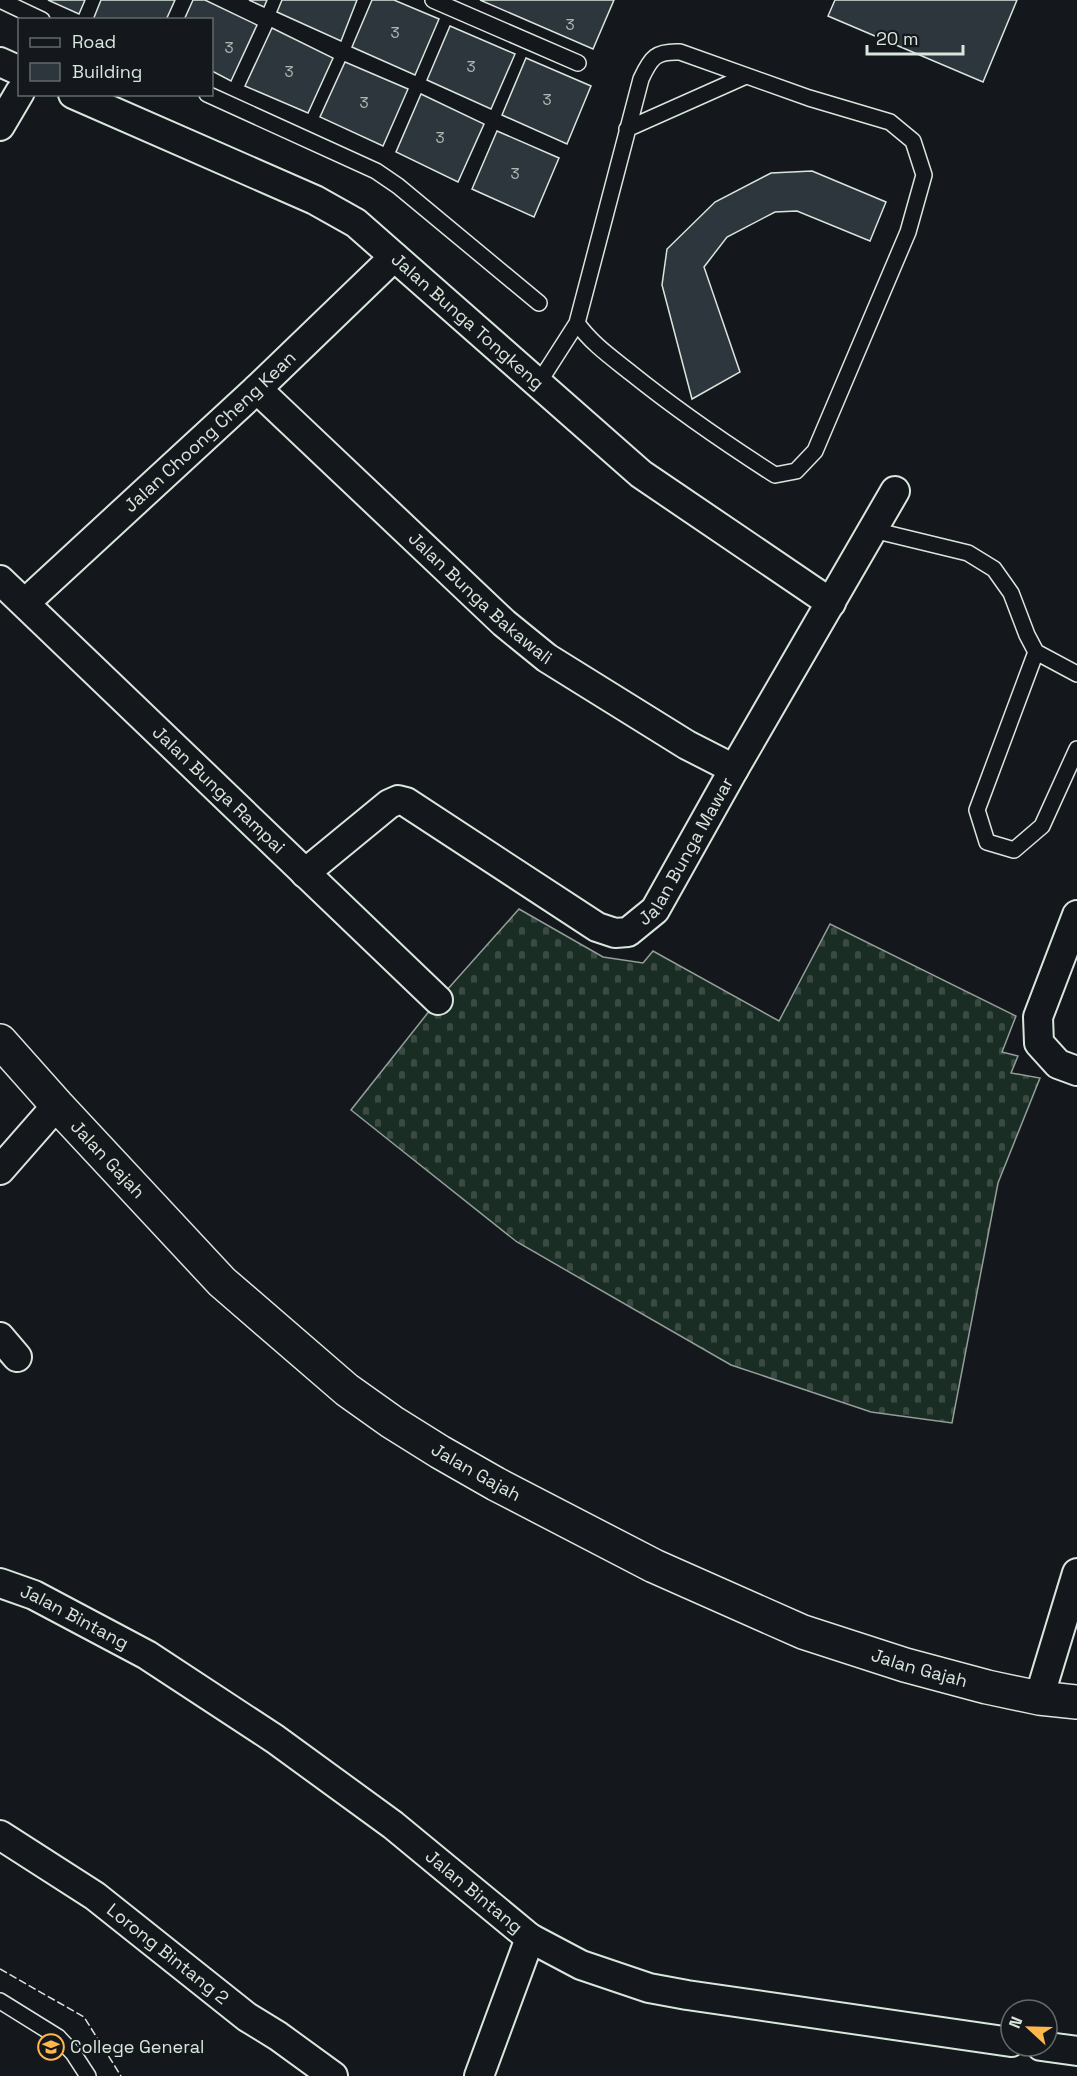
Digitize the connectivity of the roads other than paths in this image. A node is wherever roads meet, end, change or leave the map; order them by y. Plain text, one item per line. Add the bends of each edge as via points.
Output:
1 (0, 0) edge
2 (433, 0) edge
3 (38, 18) edge
4 (0, 62) edge
5 (578, 63) dead end
6 (18, 70) edge
7 (746, 76) junction
8 (18, 95) edge
9 (78, 96) edge
10 (211, 96) edge
11 (0, 126) edge
12 (627, 129) junction
13 (394, 257) junction
14 (539, 303) dead end
15 (576, 322) junction
16 (538, 384) junction
17 (257, 389) junction
18 (895, 491) dead end
19 (873, 530) junction
20 (0, 580) edge
21 (24, 603) junction
22 (831, 603) junction
23 (1036, 652) junction
24 (1077, 674) edge
25 (1077, 749) edge
26 (734, 769) junction
27 (305, 873) junction
28 (1077, 915) edge
29 (438, 1000) dead end
30 (0, 1041) edge
31 (1077, 1071) edge
32 (57, 1105) junction
33 (0, 1170) edge
34 (1077, 1573) edge
35 (0, 1583) edge
36 (1040, 1698) junction
37 (1077, 1702) edge
38 (0, 1835) edge
39 (530, 1938) junction
40 (0, 2001) edge
41 (999, 2040) edge
42 (1059, 2048) edge
43 (1077, 2051) edge
44 (88, 2076) edge
45 (333, 2076) edge
46 (479, 2076) edge

1 - 3 lane
2 - 5 lane
4 - 6 street
7 - 12 lane
7 - 12 lane via 680,52 656,55 641,79
7 - 15 lane via 890,122 913,141 924,175 908,232 815,451 796,471 775,475 654,392 588,338
8 - 11 street
9 - 13 street, Jalan Bunga Tongkeng via 334,210 356,223
10 - 14 lane via 376,171
12 - 15 lane
13 - 16 street, Jalan Bunga Tongkeng
13 - 17 street, Jalan Choong Cheng Kean
15 - 16 lane
16 - 22 street, Jalan Bunga Tongkeng via 641,474
17 - 21 street, Jalan Choong Cheng Kean
17 - 26 street, Jalan Bunga Bakawali via 504,623 547,658 687,745
18 - 19 street, Jalan Bunga Mawar
19 - 22 street, Jalan Bunga Mawar
19 - 23 lane via 968,553 994,569 1011,593
20 - 21 street, Jalan Bunga Rampai
21 - 27 street, Jalan Bunga Rampai
22 - 26 street, Jalan Bunga Mawar
23 - 24 lane
23 - 25 lane via 976,810 987,842 1014,850 1042,826
26 - 27 street, Jalan Bunga Mawar via 655,910 628,932 615,933 597,927 398,800
27 - 29 street, Jalan Bunga Rampai
28 - 31 street via 1038,1017 1039,1043 1058,1064
30 - 32 street, Jalan Gajah
32 - 33 street
32 - 36 street, Jalan Gajah via 222,1282 347,1390 440,1452 654,1566 803,1632 905,1665
34 - 36 street
35 - 39 street, Jalan Bintang via 34,1595 147,1655 275,1739 393,1825
36 - 37 street, Jalan Gajah
38 - 45 street, Lorong Bintang 2 via 95,1896 247,2017
39 - 41 street, Jalan Bintang via 581,1965 649,1988
39 - 46 street
40 - 44 lane via 58,2037
42 - 43 street

